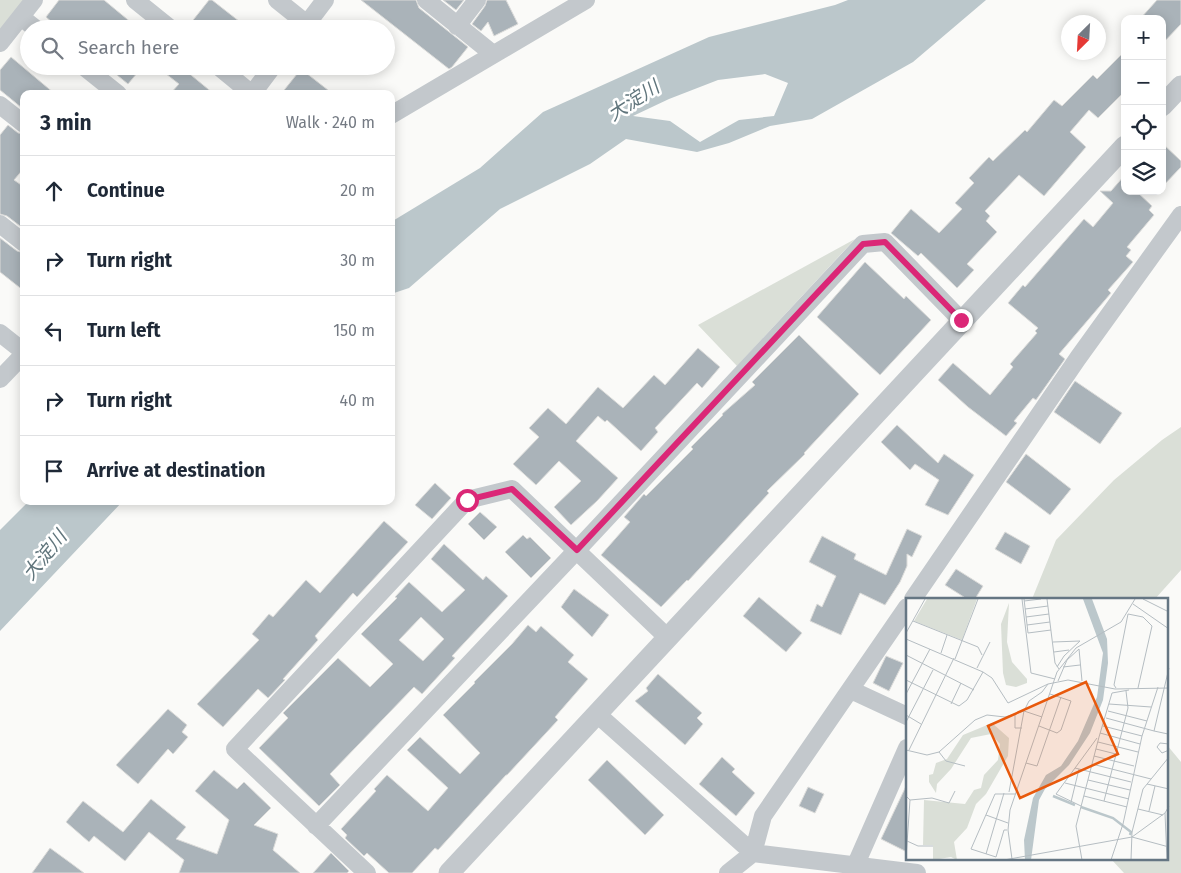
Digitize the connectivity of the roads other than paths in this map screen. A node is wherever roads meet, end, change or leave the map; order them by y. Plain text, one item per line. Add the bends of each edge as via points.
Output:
1 (34, 0) edge
2 (135, 0) edge
3 (277, 0) edge
4 (325, 0) edge
5 (426, 0) edge
6 (477, 0) edge
7 (586, 0) edge
8 (21, 17) junction
9 (25, 20) edge
10 (160, 20) edge
11 (299, 20) edge
12 (310, 20) edge
13 (457, 26) junction
14 (0, 43) edge
15 (493, 54) junction
16 (94, 75) edge
17 (229, 75) edge
18 (267, 75) edge
19 (1181, 86) edge
20 (113, 90) edge
21 (247, 90) edge
22 (255, 90) edge
23 (0, 105) edge
24 (1163, 105) edge
25 (395, 113) edge
26 (20, 121) edge
27 (1121, 150) edge
28 (1181, 215) edge
29 (0, 224) edge
30 (20, 240) edge
31 (961, 320) junction
32 (0, 333) edge
33 (20, 349) edge
34 (20, 356) edge
35 (0, 379) edge
36 (577, 550) junction
37 (914, 598) edge
38 (906, 608) edge
39 (668, 638) junction
40 (851, 690) junction
41 (597, 714) junction
42 (906, 716) edge
43 (906, 750) edge
44 (316, 826) junction
45 (753, 853) junction
46 (856, 864) junction
47 (367, 873) edge
48 (449, 873) edge
49 (728, 873) edge
50 (917, 873) edge

1 - 8 street
2 - 10 street
3 - 11 street
4 - 12 street
5 - 13 street
6 - 13 street
7 - 15 street
8 - 9 street
8 - 14 street
13 - 15 street
15 - 25 street
16 - 20 street
17 - 21 street
18 - 22 street
19 - 24 street
23 - 26 street
27 - 31 street
28 - 37 street via 1078,358
29 - 30 street
31 - 36 street via 885,242 863,244
31 - 39 street
32 - 33 street
34 - 35 street
36 - 39 street
36 - 44 street
36 - 44 street via 512,489 467,500 235,749
38 - 40 street
39 - 41 street
40 - 42 street
40 - 45 street via 762,816
41 - 45 street
41 - 48 street
43 - 46 street
44 - 47 street
45 - 46 street
45 - 49 street
46 - 50 street

